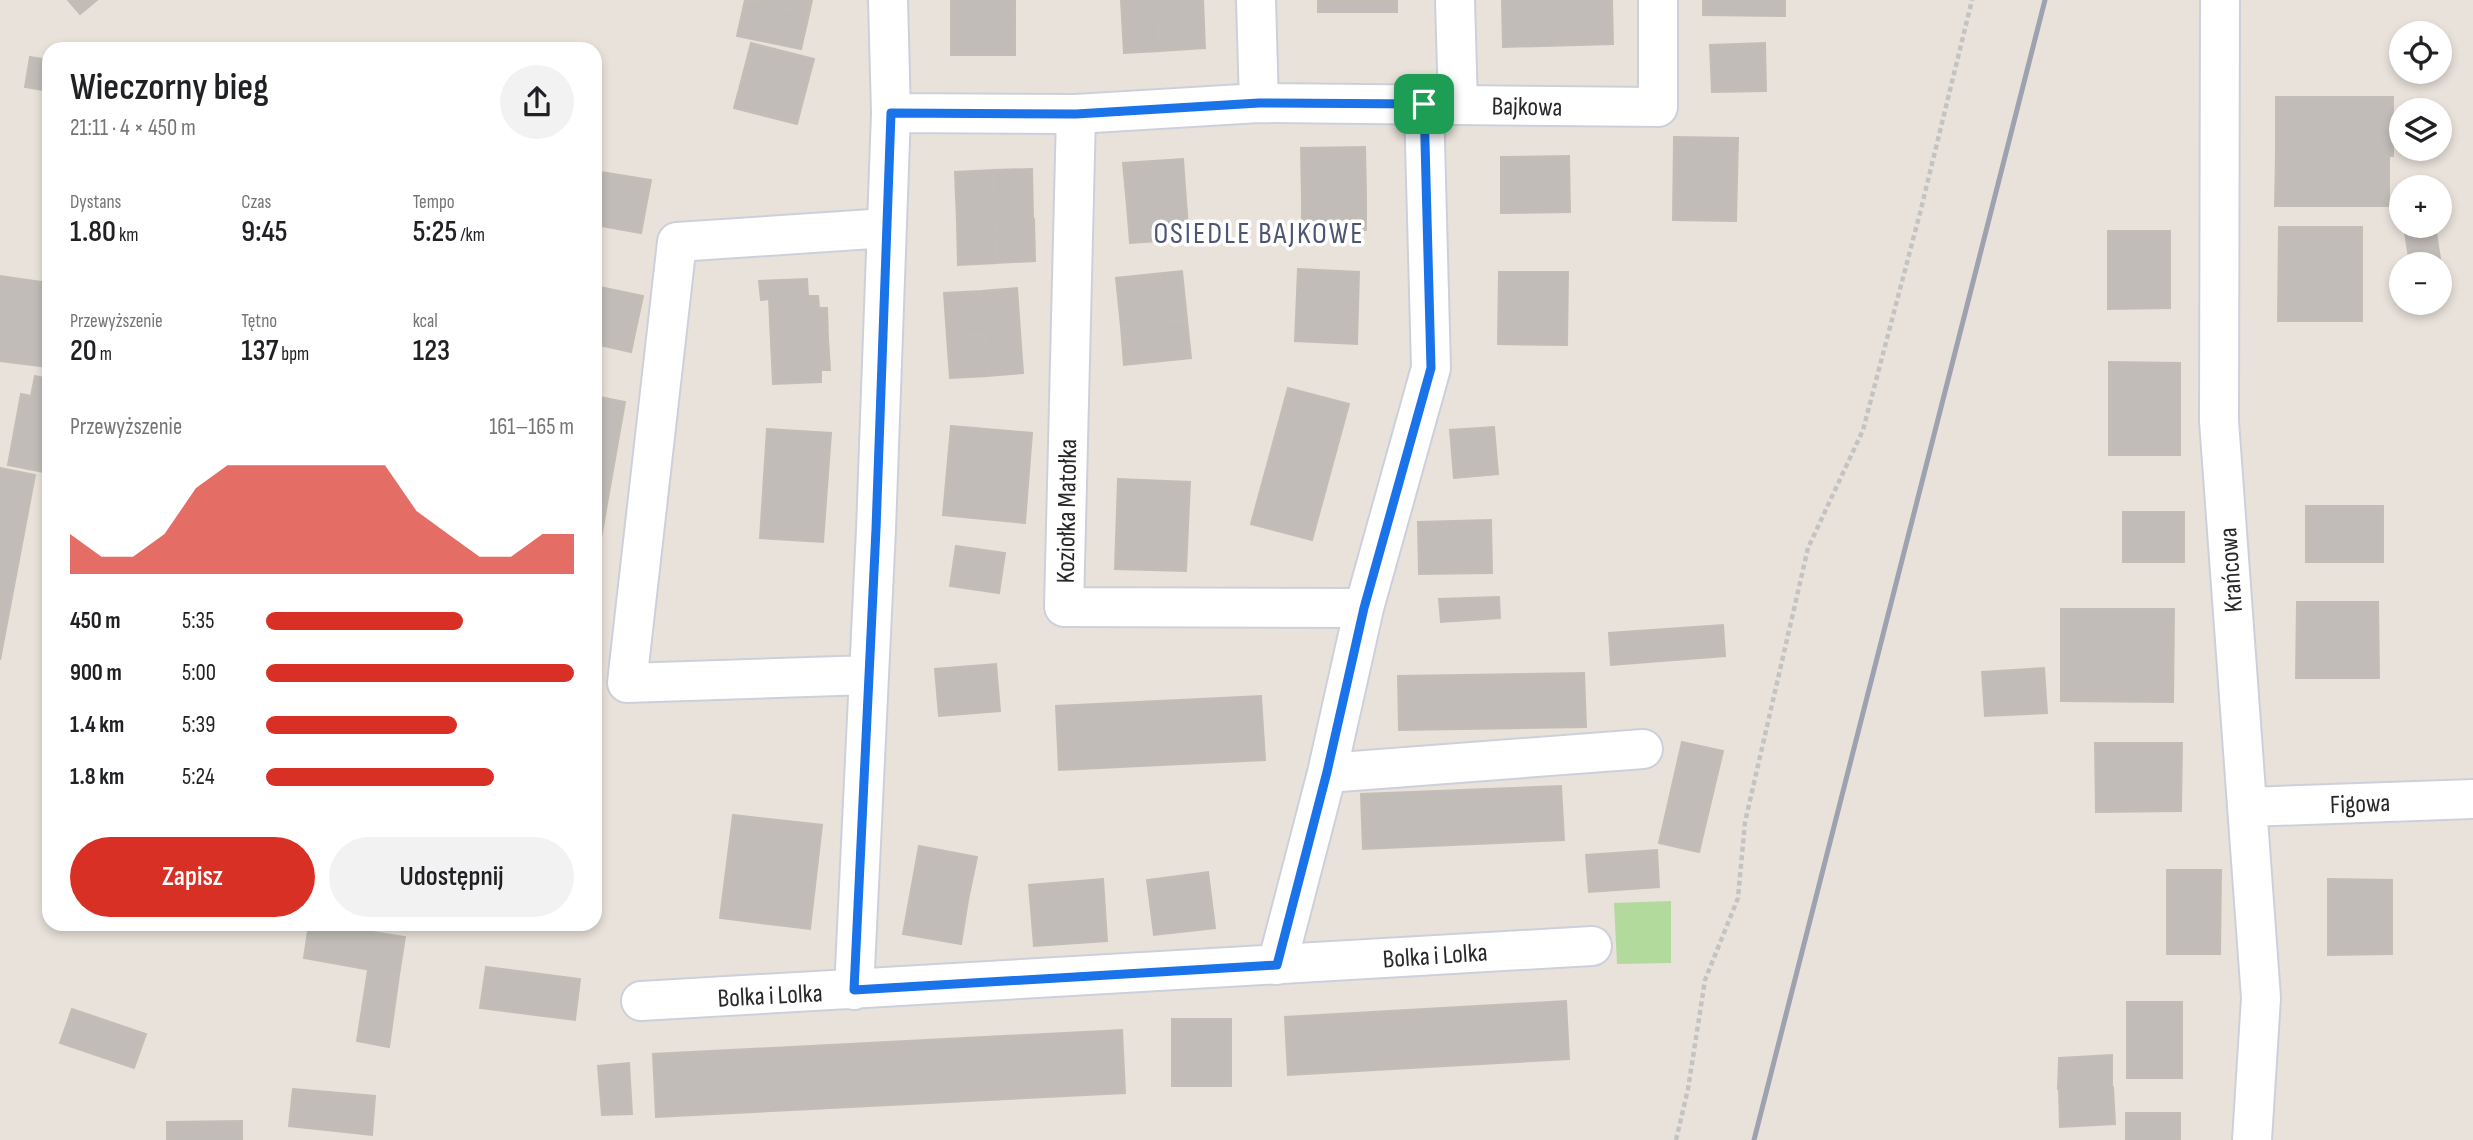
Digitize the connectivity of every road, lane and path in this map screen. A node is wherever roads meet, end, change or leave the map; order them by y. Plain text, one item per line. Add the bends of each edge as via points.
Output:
1 (888, 0) edge
2 (1256, 0) edge
3 (1455, 0) edge
4 (1658, 0) edge
5 (1972, 0) edge
6 (2220, 0) edge
7 (1259, 103) junction
8 (1441, 105) junction
9 (891, 113) junction
10 (1076, 114) junction
11 (887, 228) junction
12 (1364, 608) junction
13 (869, 675) junction
14 (1643, 749) dead end
15 (1327, 772) junction
16 (2473, 799) edge
17 (2247, 807) junction
18 (1592, 946) dead end
19 (1277, 965) junction
20 (854, 990) junction
21 (641, 1001) dead end
22 (1676, 1140) edge
23 (2252, 1140) edge

1 - 9 street
2 - 7 street
3 - 8 street
4 - 8 street, Bajkowa via 1658,107
5 - 22 path via 1863,430 1808,548 1745,822 1738,898 1705,980
6 - 17 street, Krańcowa via 2219,421
7 - 8 street, Bajkowa
7 - 10 street, Bajkowa
8 - 12 street via 1431,368
9 - 10 street, Bajkowa
9 - 11 street
10 - 12 street, Koziołka Matołka via 1064,607
11 - 13 street
11 - 13 street via 677,242 627,683
12 - 15 street
13 - 20 street
14 - 15 street
15 - 19 street
16 - 17 street, Figowa
17 - 23 street, Krańcowa via 2261,998
18 - 19 street, Bolka i Lolka
19 - 20 street, Bolka i Lolka
20 - 21 street, Bolka i Lolka

